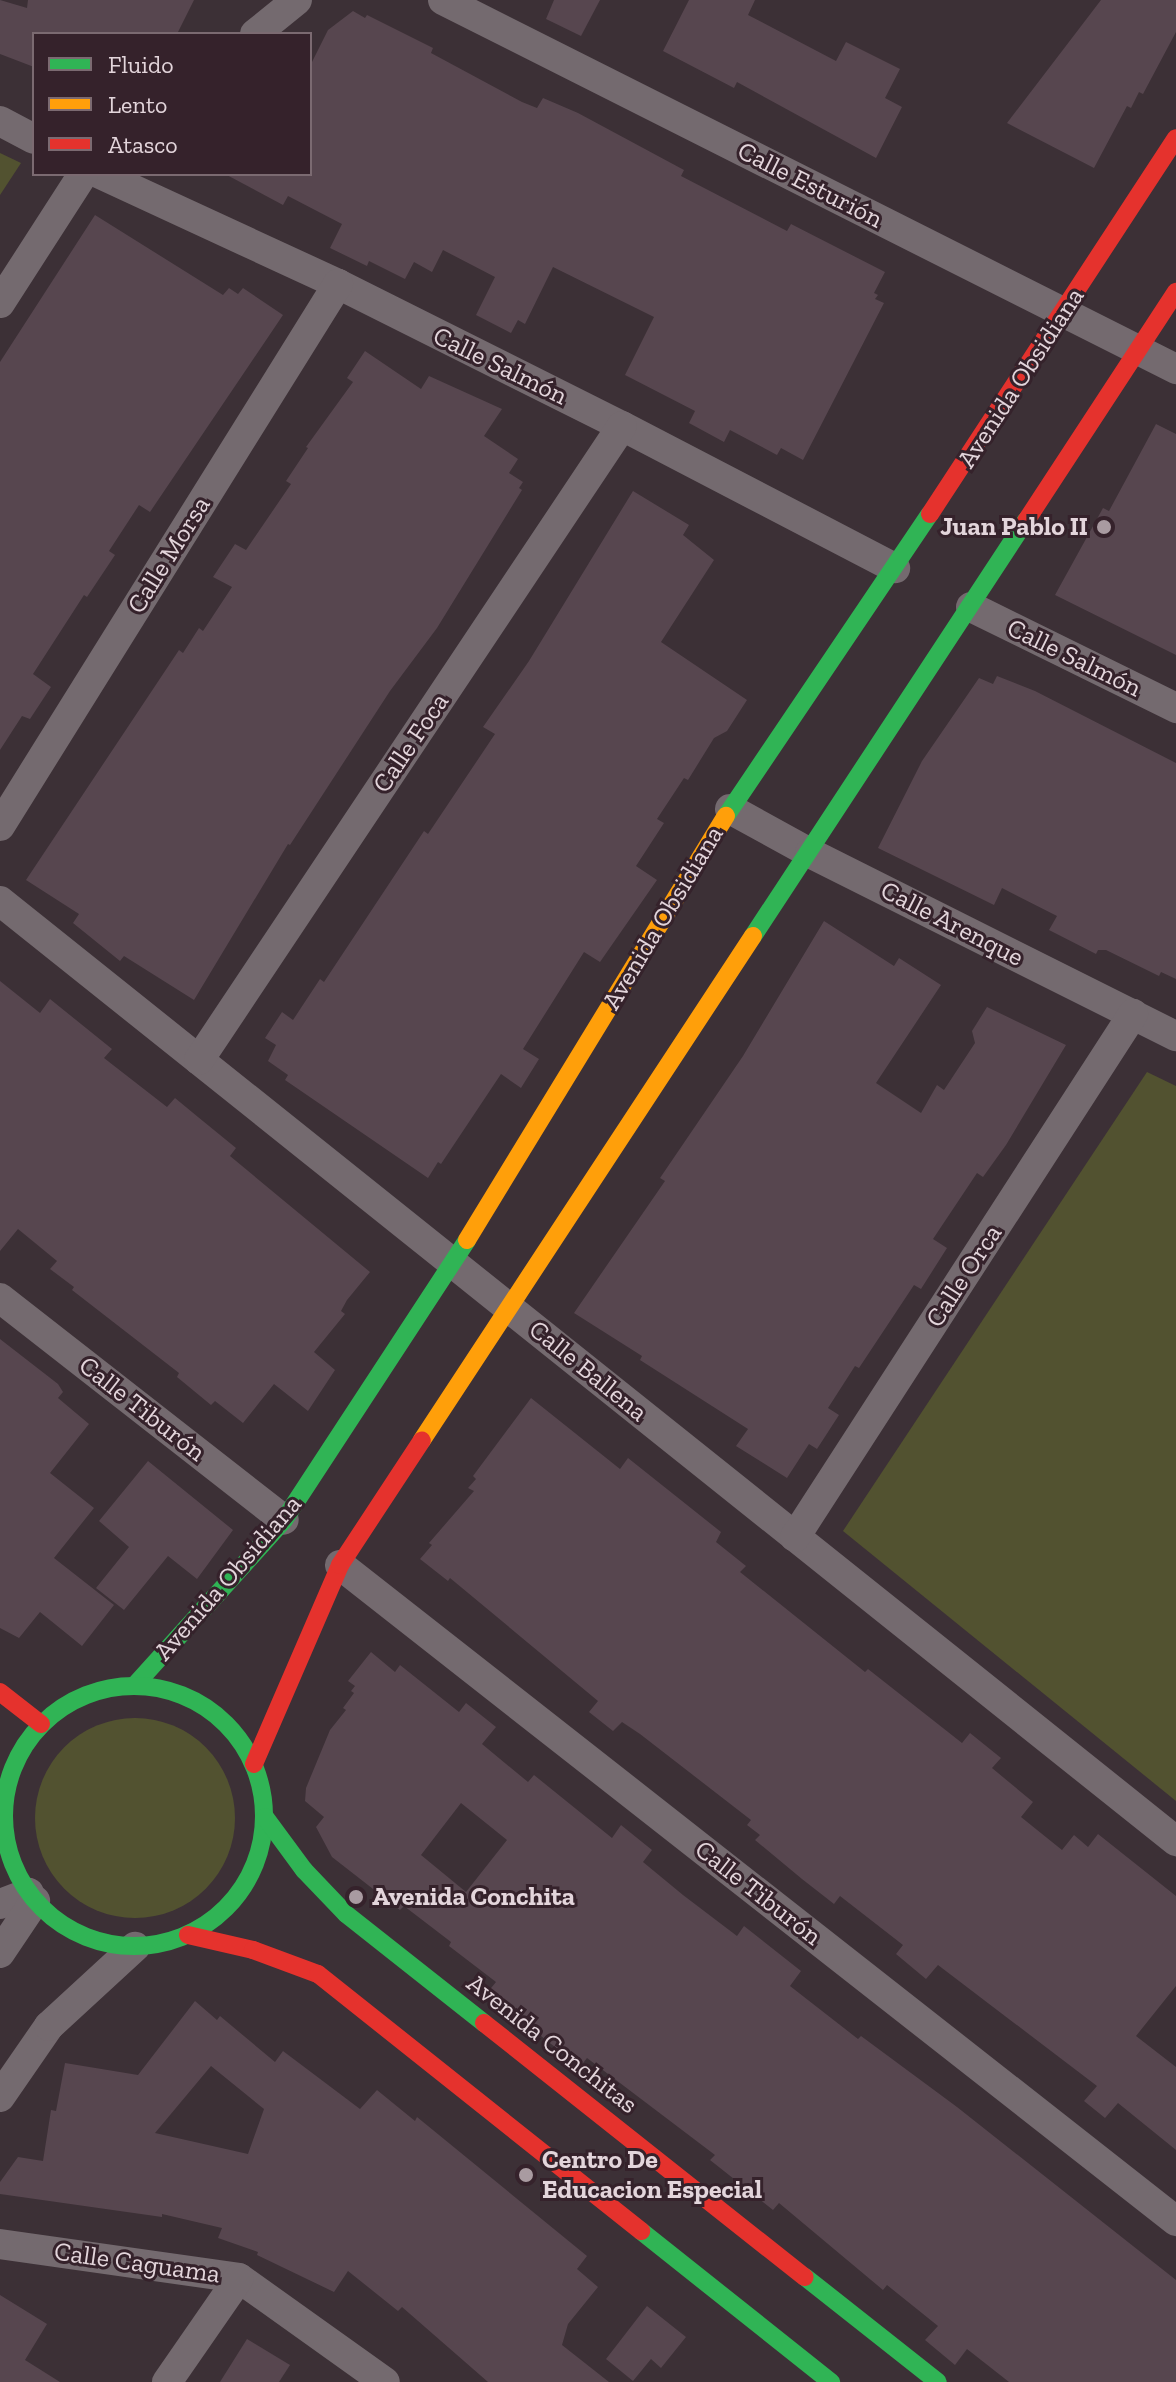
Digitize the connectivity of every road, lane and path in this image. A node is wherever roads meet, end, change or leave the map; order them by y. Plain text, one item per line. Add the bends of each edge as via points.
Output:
1 (297, 0) edge
2 (443, 0) edge
3 (257, 32) edge
4 (0, 121) edge
5 (32, 138) edge
6 (1176, 138) edge
7 (82, 176) edge
8 (104, 176) edge
9 (338, 284) junction
10 (1176, 292) edge
11 (0, 303) edge
12 (1064, 314) junction
13 (1139, 351) junction
14 (1176, 369) edge
15 (622, 426) junction
16 (895, 568) junction
17 (971, 607) junction
18 (1176, 708) edge
19 (730, 809) junction
20 (0, 826) edge
21 (810, 853) junction
22 (0, 901) edge
23 (1133, 1014) junction
24 (1176, 1036) edge
25 (199, 1060) junction
26 (453, 1263) junction
27 (0, 1298) edge
28 (510, 1309) junction
29 (284, 1520) junction
30 (795, 1537) junction
31 (340, 1565) junction
32 (135, 1685) junction
33 (0, 1692) edge
34 (41, 1724) junction
35 (254, 1764) junction
36 (265, 1817) junction
37 (1176, 1841) edge
38 (32, 1897) junction
39 (0, 1904) edge
40 (188, 1935) junction
41 (135, 1947) junction
42 (0, 1953) edge
43 (0, 2097) edge
44 (1176, 2221) edge
45 (0, 2244) edge
46 (239, 2278) junction
47 (167, 2382) edge
48 (385, 2382) edge
49 (831, 2382) edge
50 (938, 2382) edge

1 - 3 street
2 - 12 street, Calle Esturión
4 - 5 street
6 - 12 street, Avenida Obsidiana
7 - 11 street
8 - 9 street, Calle Salmón
9 - 15 street, Calle Salmón
9 - 20 street, Calle Morsa
10 - 13 street
12 - 13 street, Calle Esturión
12 - 16 street, Avenida Obsidiana
13 - 14 street, Calle Esturión
13 - 17 street
15 - 16 street, Calle Salmón
15 - 25 street, Calle Foca
16 - 19 street, Avenida Obsidiana
17 - 18 street, Calle Salmón
17 - 21 street
19 - 21 street, Calle Arenque
19 - 26 street, Avenida Obsidiana
21 - 23 street, Calle Arenque
21 - 28 street
22 - 25 street, Calle Ballena
23 - 24 street, Calle Arenque
23 - 30 street, Calle Orca
25 - 26 street, Calle Ballena
26 - 28 street, Calle Ballena
26 - 29 street, Avenida Obsidiana
27 - 29 street, Calle Tiburón
28 - 30 street, Calle Ballena
28 - 31 street
29 - 32 street, Avenida Obsidiana
30 - 37 street, Calle Ballena
31 - 35 street
31 - 44 street, Calle Tiburón
32 - 34 street via 100,1690 69,1703
32 - 35 street via 172,1691 206,1708 235,1732
33 - 34 street
34 - 38 street via 19,1754 6,1788 3,1825 11,1861
35 - 36 street
36 - 40 street via 256,1865 229,1907
36 - 50 street, Avenida Conchitas via 304,1870 346,1914
38 - 39 street
38 - 41 street via 63,1926 97,1941
38 - 42 street
40 - 41 street
40 - 49 street via 253,1950 318,1974
41 - 43 street via 49,2026
45 - 46 street, Calle Caguama
46 - 47 street
46 - 48 street, Calle Caguama

